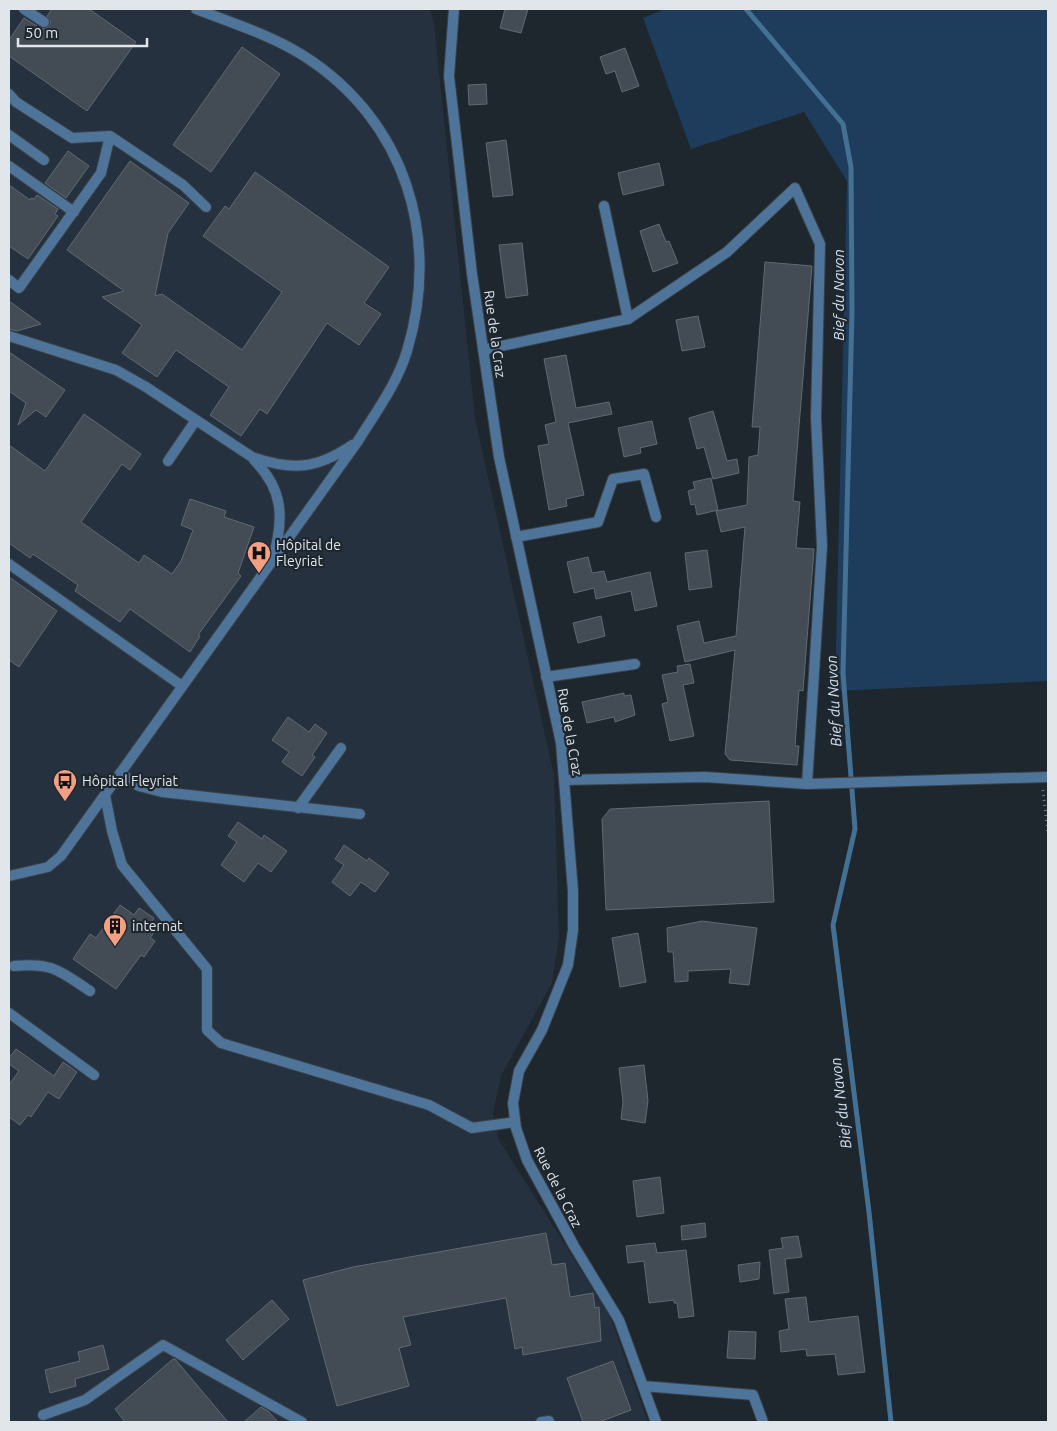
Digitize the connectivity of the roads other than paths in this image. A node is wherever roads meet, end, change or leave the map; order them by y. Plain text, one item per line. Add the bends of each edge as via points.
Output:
1 (24, 9) edge
2 (196, 9) edge
3 (454, 9) edge
4 (44, 22) dead end
5 (9, 94) edge
6 (9, 135) edge
7 (110, 136) junction
8 (44, 160) dead end
9 (9, 166) edge
10 (604, 206) dead end
11 (206, 207) dead end
12 (74, 212) junction
13 (9, 280) edge
14 (628, 319) junction
15 (9, 336) edge
16 (483, 350) junction
17 (196, 420) junction
18 (358, 441) junction
19 (252, 457) junction
20 (168, 461) dead end
21 (656, 517) dead end
22 (516, 537) junction
23 (272, 561) junction
24 (9, 564) edge
25 (635, 664) dead end
26 (546, 677) junction
27 (182, 686) junction
28 (341, 748) dead end
29 (120, 773) junction
30 (1048, 777) edge
31 (565, 780) junction
32 (807, 784) junction
33 (105, 795) junction
34 (298, 808) junction
35 (360, 814) dead end
36 (9, 876) edge
37 (14, 966) dead end
38 (90, 991) dead end
39 (9, 1013) edge
40 (94, 1075) dead end
41 (515, 1122) junction
42 (643, 1386) junction
43 (43, 1416) dead end
44 (302, 1422) edge
45 (656, 1422) edge
46 (763, 1422) edge

1 - 4 street
2 - 18 street via 266,36 304,56 330,76 363,108 386,139 406,178 416,220 420,270 418,307 407,352 391,390
3 - 16 street, Rue de la Craz via 449,76
5 - 7 street via 16,102 72,138
6 - 8 street
7 - 11 street via 183,186
7 - 12 street via 101,174
9 - 12 street
10 - 14 street
12 - 13 street via 19,288
14 - 16 street
14 - 32 street via 727,252 795,188 820,244 816,418 822,546
15 - 17 street via 116,370
16 - 22 street, Rue de la Craz via 499,457
17 - 19 street
17 - 20 street
18 - 19 street via 332,458 312,465 288,467
18 - 23 street
19 - 23 street via 267,473 280,508 281,528
21 - 22 street via 644,474 614,479 598,522
22 - 26 street, Rue de la Craz
23 - 27 street
24 - 27 street
25 - 26 street
26 - 31 street, Rue de la Craz via 561,743
27 - 29 street
28 - 34 street
29 - 33 street
29 - 34 street via 140,786 162,792
30 - 32 street
31 - 32 street via 705,777
31 - 41 street, Rue de la Craz via 573,891 573,930 568,965 519,1070 512,1103
33 - 36 street via 61,856 48,867
33 - 41 street via 122,865 207,969 207,1030 222,1043 429,1105 472,1128
34 - 35 street
37 - 38 street via 35,964 54,968
39 - 40 street
41 - 42 street, Rue de la Craz via 527,1160 619,1320
42 - 45 street, Rue de la Craz
42 - 46 street via 753,1395
43 - 44 street via 85,1400 163,1345

